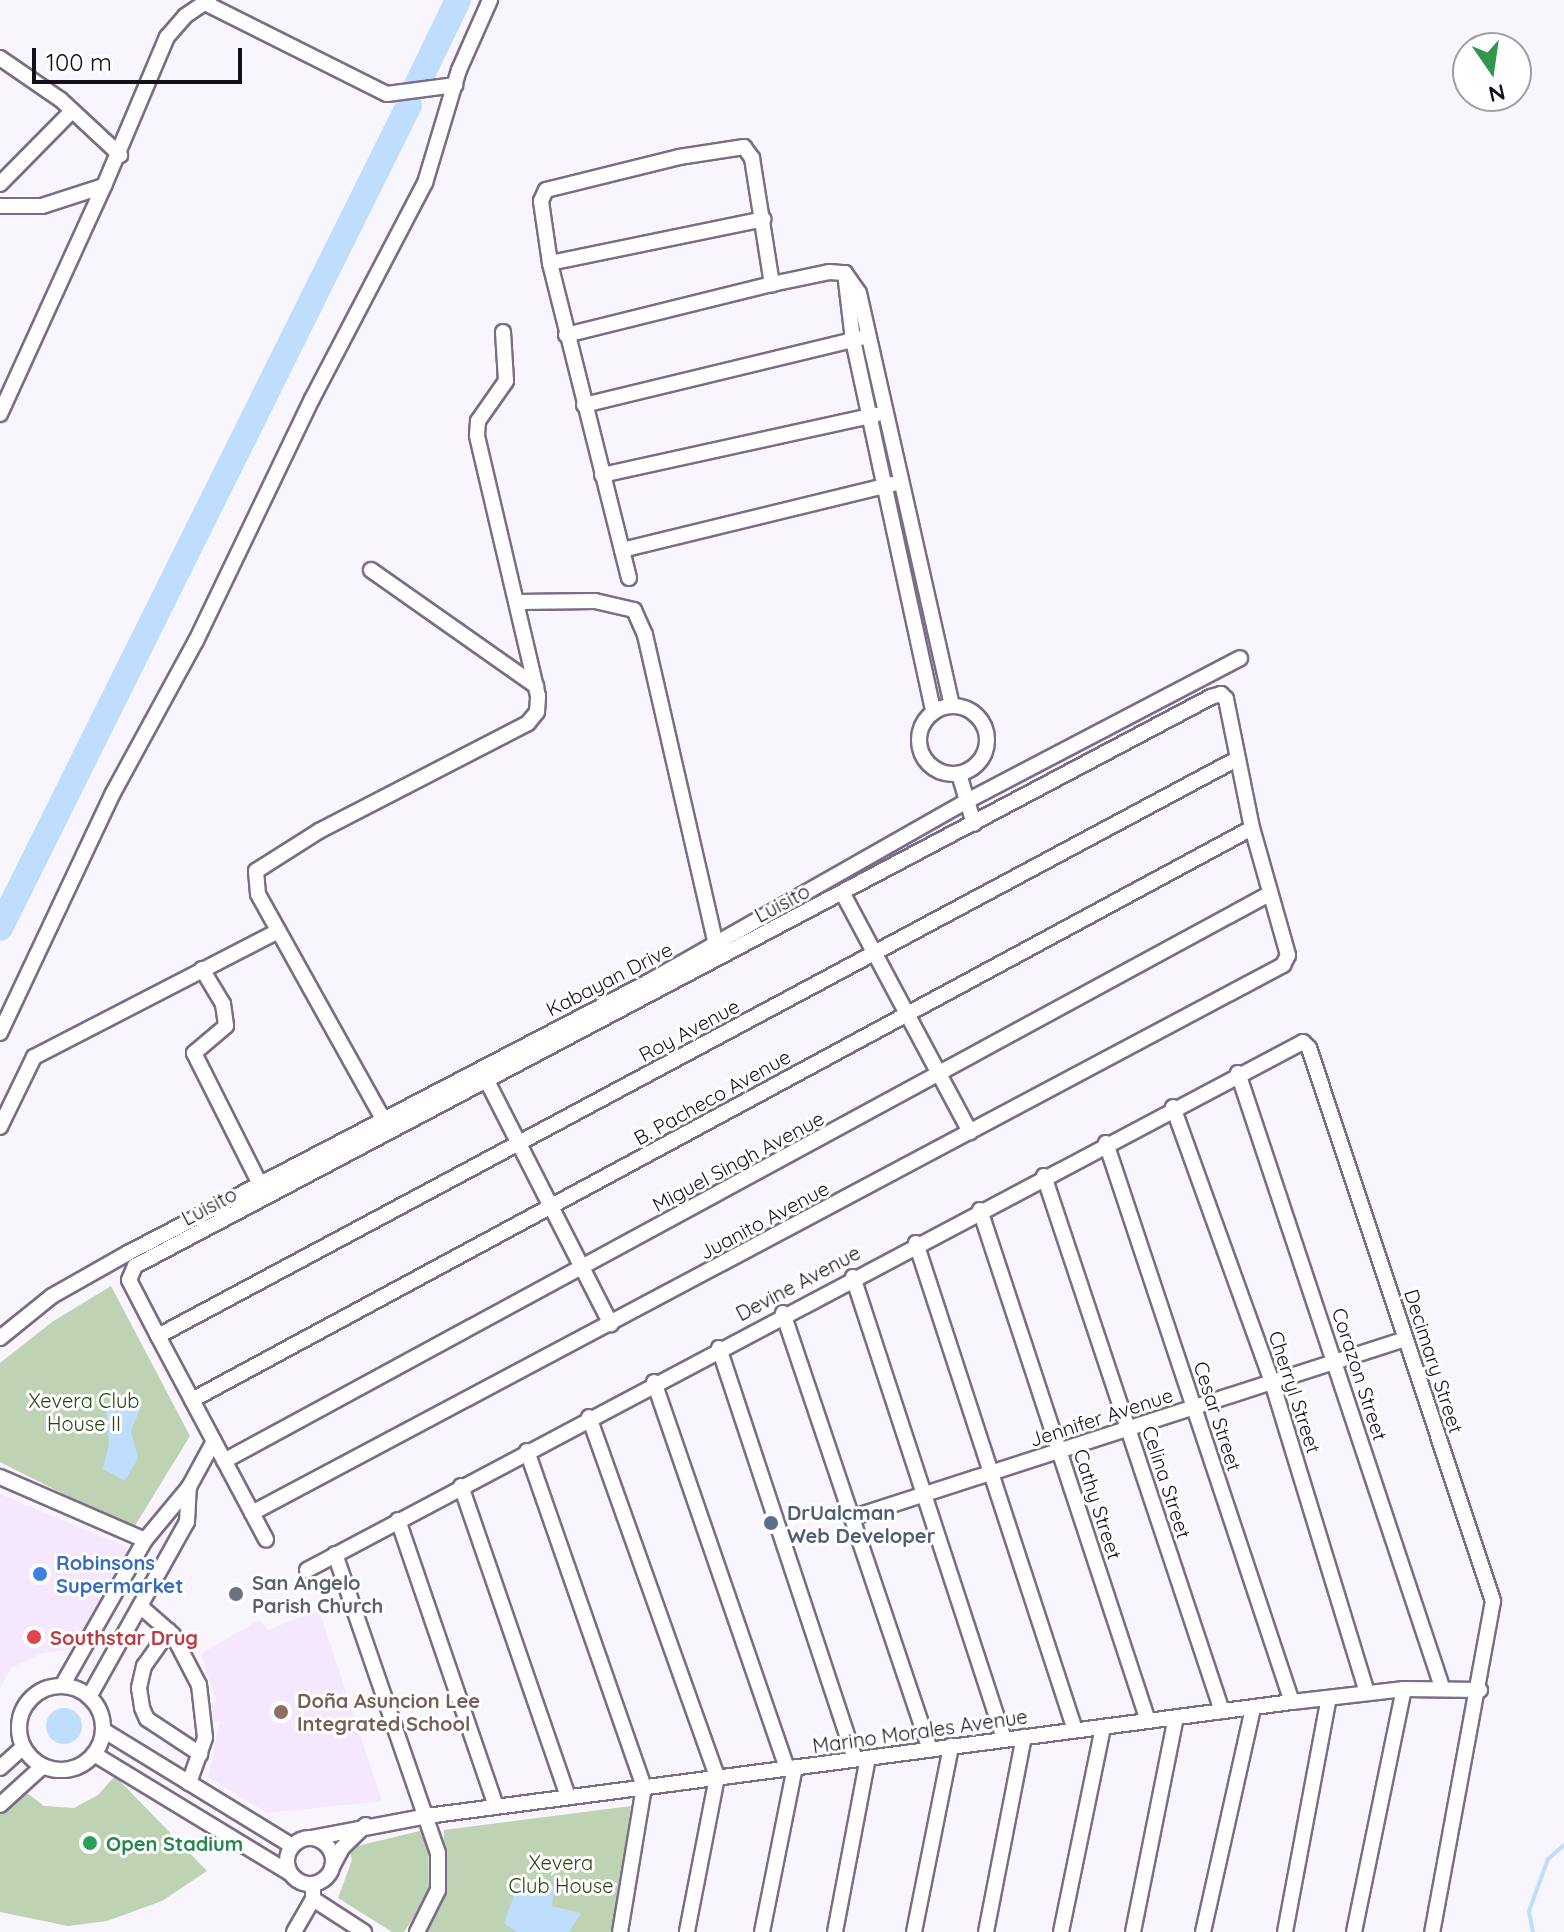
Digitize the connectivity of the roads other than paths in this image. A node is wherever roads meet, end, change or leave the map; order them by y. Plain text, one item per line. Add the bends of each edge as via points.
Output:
1 (490, 0) edge
2 (208, 2) edge
3 (0, 58) edge
4 (455, 85) junction
5 (72, 111) junction
6 (120, 155) junction
7 (0, 184) edge
8 (104, 186) junction
9 (0, 206) edge
10 (764, 219) junction
11 (550, 263) junction
12 (845, 273) junction
13 (772, 284) junction
14 (503, 332) dead end
15 (566, 335) junction
16 (868, 337) junction
17 (853, 340) junction
18 (584, 405) junction
19 (0, 414) edge
20 (876, 414) junction
21 (602, 475) junction
22 (894, 484) junction
23 (914, 537) junction
24 (898, 540) junction
25 (622, 550) junction
26 (371, 570) dead end
27 (629, 578) dead end
28 (518, 602) junction
29 (940, 654) junction
30 (922, 658) junction
31 (1240, 658) dead end
32 (536, 686) junction
33 (952, 705) junction
34 (933, 711) junction
35 (1237, 759) junction
36 (959, 774) junction
37 (967, 801) junction
38 (974, 824) junction
39 (1252, 828) junction
40 (843, 894) junction
41 (1269, 894) junction
42 (278, 931) junction
43 (716, 945) junction
44 (875, 954) junction
45 (1288, 955) joint
46 (202, 969) junction
47 (904, 1013) junction
48 (0, 1033) edge
49 (1309, 1048) joint
50 (1238, 1073) junction
51 (939, 1076) junction
52 (487, 1081) junction
53 (1173, 1107) junction
54 (382, 1117) junction
55 (0, 1127) edge
56 (970, 1132) junction
57 (1106, 1143) junction
58 (518, 1144) junction
59 (1044, 1176) junction
60 (260, 1184) junction
61 (552, 1208) junction
62 (980, 1210) junction
63 (916, 1243) junction
64 (580, 1268) junction
65 (853, 1277) junction
66 (783, 1313) junction
67 (611, 1324) junction
68 (158, 1336) junction
69 (0, 1338) edge
70 (1405, 1339) junction
71 (719, 1348) junction
72 (1335, 1362) junction
73 (654, 1382) junction
74 (1272, 1382) junction
75 (192, 1400) junction
76 (1194, 1408) junction
77 (589, 1417) junction
78 (1129, 1429) junction
79 (214, 1441) junction
80 (527, 1451) junction
81 (1059, 1451) junction
82 (224, 1461) junction
83 (988, 1474) junction
84 (0, 1477) edge
85 (461, 1486) junction
86 (189, 1487) junction
87 (925, 1494) junction
88 (252, 1513) junction
89 (854, 1517) junction
90 (398, 1520) junction
91 (266, 1539) dead end
92 (145, 1540) junction
93 (335, 1554) junction
94 (307, 1570) dead end
95 (140, 1606) junction
96 (169, 1631) junction
97 (62, 1686) junction
98 (1442, 1687) junction
99 (1404, 1689) junction
100 (1480, 1690) junction
101 (1367, 1693) junction
102 (89, 1697) junction
103 (1329, 1698) junction
104 (1292, 1702) junction
105 (1253, 1708) junction
106 (1222, 1711) junction
107 (1176, 1717) junction
108 (1148, 1721) junction
109 (1103, 1727) junction
110 (103, 1730) junction
111 (1075, 1730) junction
112 (1024, 1737) junction
113 (1004, 1740) junction
114 (951, 1746) junction
115 (23, 1747) junction
116 (930, 1749) junction
117 (94, 1754) junction
118 (200, 1754) junction
119 (862, 1758) junction
120 (43, 1766) junction
121 (0, 1768) edge
122 (791, 1768) junction
123 (717, 1777) junction
124 (189, 1783) junction
125 (644, 1787) junction
126 (568, 1797) junction
127 (0, 1805) edge
128 (496, 1807) junction
129 (427, 1816) junction
130 (366, 1825) junction
131 (312, 1838) junction
132 (292, 1846) junction
133 (332, 1867) junction
134 (290, 1873) junction
135 (313, 1891) junction
136 (294, 1932) edge
137 (364, 1932) edge
138 (417, 1932) edge
139 (620, 1932) edge
140 (687, 1932) edge
141 (762, 1932) edge
142 (835, 1932) edge
143 (914, 1932) edge
144 (986, 1932) edge
145 (1061, 1932) edge
146 (1133, 1932) edge
147 (1203, 1932) edge
148 (1285, 1932) edge
149 (1354, 1932) edge
150 (1432, 1932) edge

1 - 4 street
2 - 4 street via 387,94
2 - 6 street via 185,16 167,37
3 - 5 street
4 - 48 street via 425,183 312,399 196,641 113,793
5 - 6 street
5 - 7 street
6 - 8 street
8 - 9 street via 42,206
8 - 19 street
10 - 11 street
10 - 11 street via 752,158 744,147 679,157 546,190 541,201
10 - 13 street
11 - 15 street
12 - 13 street
12 - 16 street via 859,293
12 - 17 street
13 - 15 street
14 - 28 street via 506,381 478,421 477,435
15 - 18 street
16 - 17 street
16 - 20 street
17 - 18 street
17 - 20 street
18 - 21 street
20 - 21 street
20 - 22 street
21 - 25 street
22 - 23 street
22 - 24 street
22 - 25 street
23 - 24 street
23 - 29 street
24 - 30 street
25 - 27 street
26 - 32 street
28 - 32 street
28 - 43 street via 595,601 634,610 645,635
29 - 30 street
29 - 33 street
30 - 34 street
31 - 37 street, Kabayan Drive
32 - 42 street via 537,712 528,723 263,863 256,871 257,888
33 - 34 street
33 - 36 street via 979,716 987,743 983,757
34 - 36 street via 919,730 921,753 937,770
35 - 38 street, Luisito via 1221,694
35 - 39 street, Luisito
35 - 44 street, Roy Avenue
36 - 37 street
37 - 38 street
37 - 43 street, Kabayan Drive
38 - 40 street, Luisito
39 - 41 street, Luisito
39 - 47 street, B. Pacheco Avenue
40 - 44 street
40 - 52 street, Luisito
41 - 45 street, Luisito
41 - 51 street, Miguel Singh Avenue
42 - 46 street
42 - 54 street
43 - 54 street, Kabayan Drive
44 - 47 street
44 - 58 street, Roy Avenue
45 - 56 street, Juanito Avenue via 1278,969
46 - 55 street via 34,1057
46 - 60 street via 223,1004 226,1026 194,1053
47 - 51 street
47 - 61 street, B. Pacheco Avenue
49 - 50 street, Devine Avenue via 1299,1043
49 - 70 street, Decimary Street
50 - 53 street, Devine Avenue
50 - 72 street, Corazon Street
51 - 56 street
51 - 64 street, Miguel Singh Avenue
52 - 58 street
52 - 68 street, Luisito via 135,1266 129,1280
53 - 57 street, Devine Avenue
53 - 74 street, Cherryl Street
54 - 60 street, Kabayan Drive
56 - 67 street, Juanito Avenue
57 - 59 street, Devine Avenue
57 - 76 street, Cesar Street
58 - 61 street
58 - 68 street, Roy Avenue
59 - 62 street, Devine Avenue
59 - 78 street, Celina Street
60 - 69 street, Kabayan Drive via 52,1296
61 - 64 street
61 - 75 street, B. Pacheco Avenue
62 - 63 street, Devine Avenue
62 - 81 street, Cathy Street
63 - 65 street, Devine Avenue
63 - 83 street
64 - 67 street
64 - 82 street, Miguel Singh Avenue
65 - 66 street, Devine Avenue
65 - 87 street
66 - 71 street, Devine Avenue
66 - 89 street
67 - 88 street, Juanito Avenue
68 - 75 street
70 - 72 street, Jennifer Avenue
70 - 100 street, Decimary Street via 1493,1601
71 - 73 street, Devine Avenue
71 - 119 street
72 - 74 street, Jennifer Avenue
72 - 98 street, Corazon Street
73 - 77 street, Devine Avenue
73 - 122 street
74 - 76 street, Jennifer Avenue
74 - 101 street, Cherryl Street
75 - 79 street
76 - 78 street, Jennifer Avenue
76 - 104 street, Cesar Street
77 - 80 street, Devine Avenue
77 - 123 street
78 - 81 street, Jennifer Avenue
78 - 106 street, Celina Street
79 - 82 street
79 - 86 street
80 - 85 street, Devine Avenue
80 - 125 street
81 - 83 street, Jennifer Avenue
81 - 108 street, Cathy Street
82 - 88 street
83 - 87 street, Jennifer Avenue
83 - 111 street
84 - 92 street
85 - 90 street, Devine Avenue
85 - 126 street
86 - 92 street
86 - 95 street via 187,1522
87 - 89 street, Jennifer Avenue
87 - 113 street
88 - 91 street
89 - 116 street
90 - 93 street, Devine Avenue
90 - 128 street
92 - 97 street
93 - 94 street, Devine Avenue
93 - 129 street
95 - 96 street
95 - 102 street
96 - 118 street via 199,1685 205,1713
96 - 118 street via 144,1666 142,1708 147,1719
97 - 102 street
97 - 115 street via 40,1692 26,1705 19,1725
98 - 99 street, Marino Morales Avenue
98 - 100 street, Marino Morales Avenue
99 - 101 street, Marino Morales Avenue
99 - 149 street
100 - 150 street, Decimary Street
101 - 103 street, Marino Morales Avenue
102 - 110 street via 100,1712
103 - 104 street, Marino Morales Avenue
103 - 148 street
104 - 105 street, Marino Morales Avenue
105 - 106 street, Marino Morales Avenue
105 - 147 street
106 - 107 street, Marino Morales Avenue
107 - 108 street, Marino Morales Avenue
107 - 146 street
108 - 109 street, Marino Morales Avenue
109 - 111 street, Marino Morales Avenue
109 - 145 street
110 - 117 street
110 - 124 street
111 - 112 street, Marino Morales Avenue
112 - 113 street, Marino Morales Avenue
112 - 144 street
113 - 114 street, Marino Morales Avenue
114 - 116 street, Marino Morales Avenue
114 - 143 street
115 - 120 street
115 - 121 street
116 - 119 street, Marino Morales Avenue
117 - 120 street via 71,1769
117 - 134 street
118 - 124 street
119 - 122 street, Marino Morales Avenue
119 - 142 street
120 - 127 street
122 - 123 street, Marino Morales Avenue
122 - 141 street
123 - 125 street, Marino Morales Avenue
123 - 140 street
124 - 132 street
125 - 126 street, Marino Morales Avenue
125 - 139 street
126 - 128 street, Marino Morales Avenue
128 - 129 street, Marino Morales Avenue
129 - 130 street, Marino Morales Avenue
129 - 138 street via 441,1871 432,1909
130 - 131 street, Marino Morales Avenue
130 - 133 street via 342,1848
131 - 132 street
131 - 133 street via 329,1848
132 - 134 street
133 - 135 street
134 - 135 street
135 - 136 street
135 - 137 street

